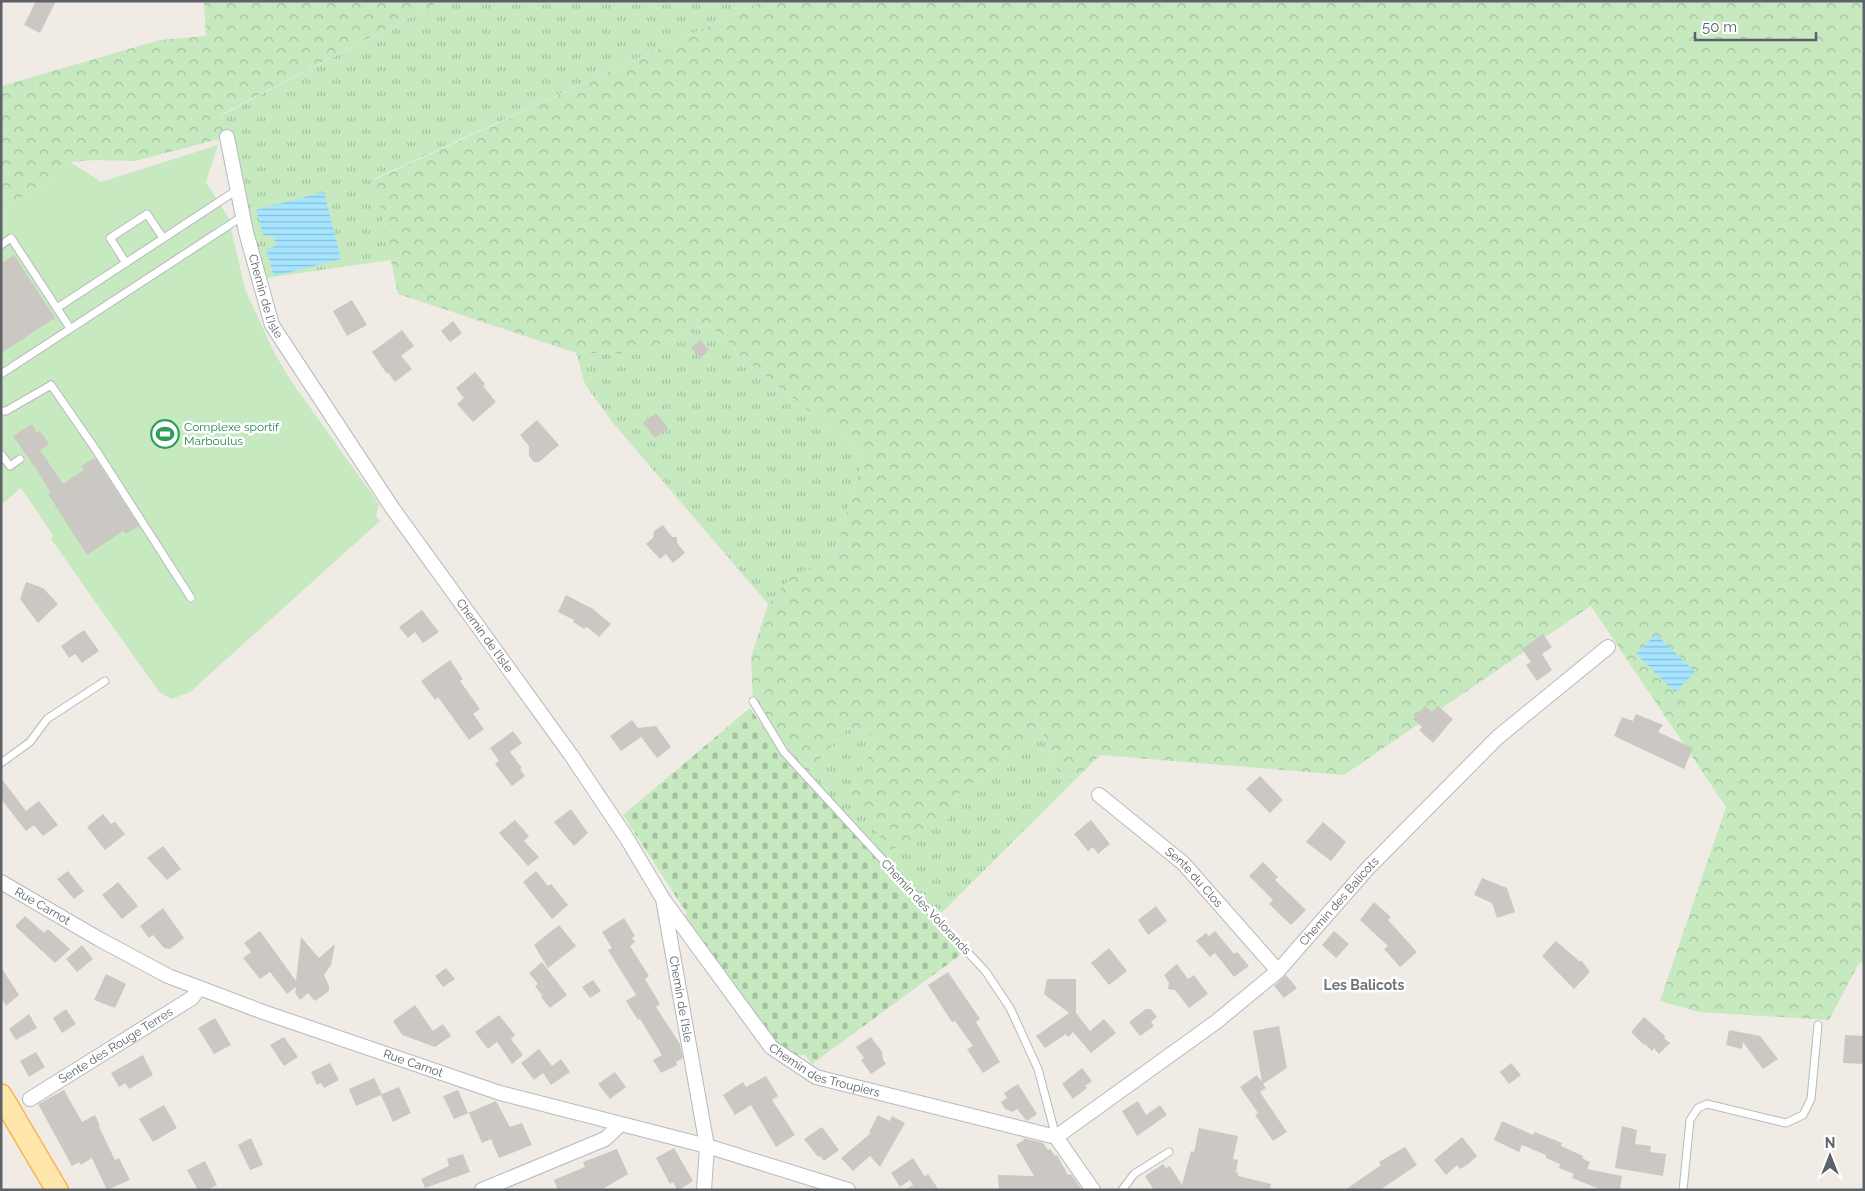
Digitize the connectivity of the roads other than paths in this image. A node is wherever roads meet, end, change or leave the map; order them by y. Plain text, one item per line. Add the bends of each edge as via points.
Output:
1 (227, 137) dead end
2 (237, 190) junction
3 (243, 216) junction
4 (163, 238) junction
5 (1, 245) edge
6 (126, 262) junction
7 (57, 308) junction
8 (70, 328) junction
9 (1, 374) edge
10 (1, 411) edge
11 (1, 454) edge
12 (20, 459) dead end
13 (191, 598) dead end
14 (1608, 647) dead end
15 (105, 681) dead end
16 (754, 701) dead end
17 (1, 762) edge
18 (1099, 795) dead end
19 (1, 882) edge
20 (663, 899) junction
21 (1278, 971) junction
22 (199, 988) junction
23 (1818, 1025) dead end
24 (1, 1095) edge
25 (30, 1099) dead end
26 (620, 1125) junction
27 (1056, 1137) junction
28 (707, 1146) junction
29 (1169, 1152) dead end
30 (57, 1190) edge
31 (482, 1190) edge
32 (704, 1190) edge
33 (848, 1190) edge
34 (1093, 1190) edge
35 (1122, 1190) edge
36 (1683, 1190) edge

1 - 2 street, Chemin de l’Isle
2 - 3 street, Chemin de l’Isle
2 - 4 lane
3 - 8 lane
3 - 20 street, Chemin de l’Isle via 272,325 393,509 571,755
4 - 6 lane
4 - 6 lane via 147,214 110,238
5 - 7 lane via 11,238
6 - 7 lane
7 - 8 lane
8 - 9 lane
10 - 13 lane via 51,385
11 - 12 lane via 10,466
14 - 21 street, Chemin des Balicots via 1498,737 1368,868
15 - 17 lane via 47,719 30,742
16 - 27 lane, Chemin des Volorands via 784,752 986,972 1010,1008 1038,1069
18 - 21 street, Sente du Clos via 1183,863
19 - 22 street, Rue Carnot via 99,940 168,976
20 - 27 street, Chemin des Troupiers via 771,1047 816,1077
20 - 28 street, Chemin de l’Isle
21 - 27 street, Chemin des Balicots via 1216,1022
22 - 25 street, Sente des Rouge Terres via 192,998
22 - 26 street, Rue Carnot via 500,1093
23 - 36 lane via 1811,1099 1803,1115 1786,1124 1707,1104 1698,1108 1690,1120
24 - 30 main road
26 - 28 street, Rue Carnot
26 - 31 street via 605,1139
27 - 34 street
28 - 32 street, Chemin de l’Isle
28 - 33 street, Rue Carnot
29 - 35 lane via 1134,1174

